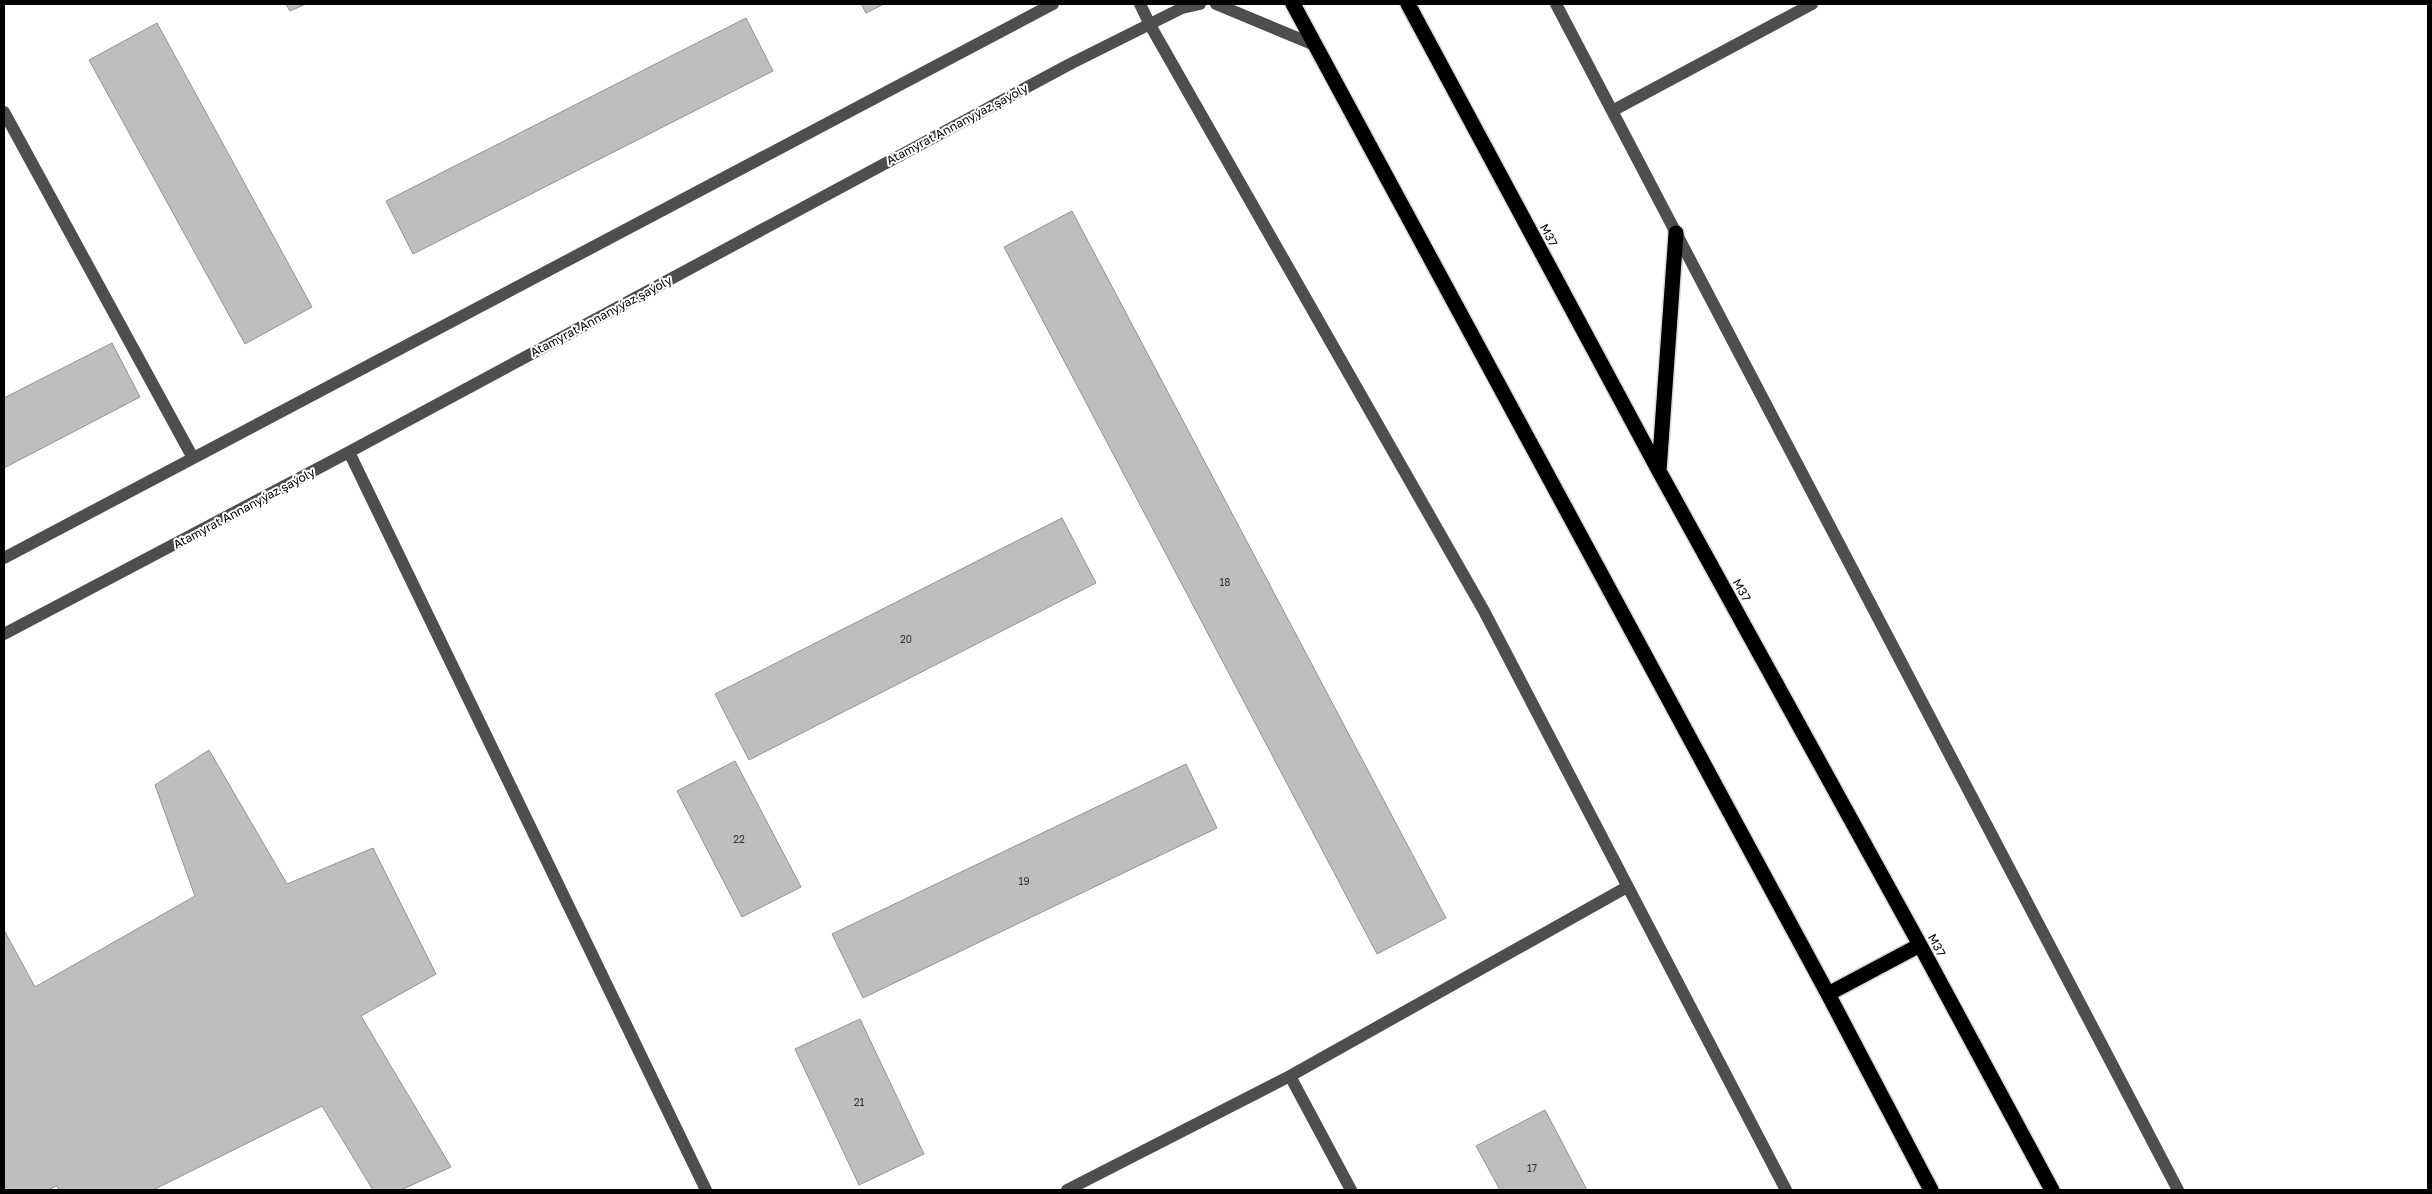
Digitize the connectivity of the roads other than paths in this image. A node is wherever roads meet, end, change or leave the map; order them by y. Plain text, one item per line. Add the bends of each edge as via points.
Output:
1 (1052, 4) edge
2 (1140, 4) edge
3 (1200, 4) edge
4 (1216, 4) edge
5 (1293, 4) edge
6 (1408, 4) edge
7 (1556, 4) edge
8 (1812, 4) edge
9 (1150, 25) junction
10 (1317, 46) junction
11 (1612, 111) junction
12 (4, 112) edge
13 (1676, 233) junction
14 (349, 452) junction
15 (193, 458) junction
16 (1659, 471) junction
17 (4, 558) edge
18 (4, 634) edge
19 (1627, 887) junction
20 (1920, 944) junction
21 (1828, 994) junction
22 (1290, 1076) junction
23 (706, 1190) edge
24 (1067, 1190) edge
25 (1351, 1190) edge
26 (1786, 1190) edge
27 (1931, 1190) edge
28 (2052, 1190) edge
29 (2178, 1190) edge

1 - 15 street
2 - 9 street
3 - 9 street, Atamyrat Annanyýaz şaýoly via 1182,8
4 - 10 street
5 - 10 highway
6 - 16 highway, M37 / M37
7 - 11 street
8 - 11 street
9 - 14 street, Atamyrat Annanyýaz şaýoly via 1070,64
9 - 19 street via 1484,611
10 - 21 highway
11 - 13 street
12 - 15 street
13 - 16 highway
13 - 29 street
14 - 18 street, Atamyrat Annanyýaz şaýoly
14 - 23 street
15 - 17 street
16 - 20 highway, M37 / M37
19 - 22 street
19 - 26 street
20 - 21 highway
20 - 28 highway, M37 / M37
21 - 27 highway
22 - 24 street
22 - 25 street

